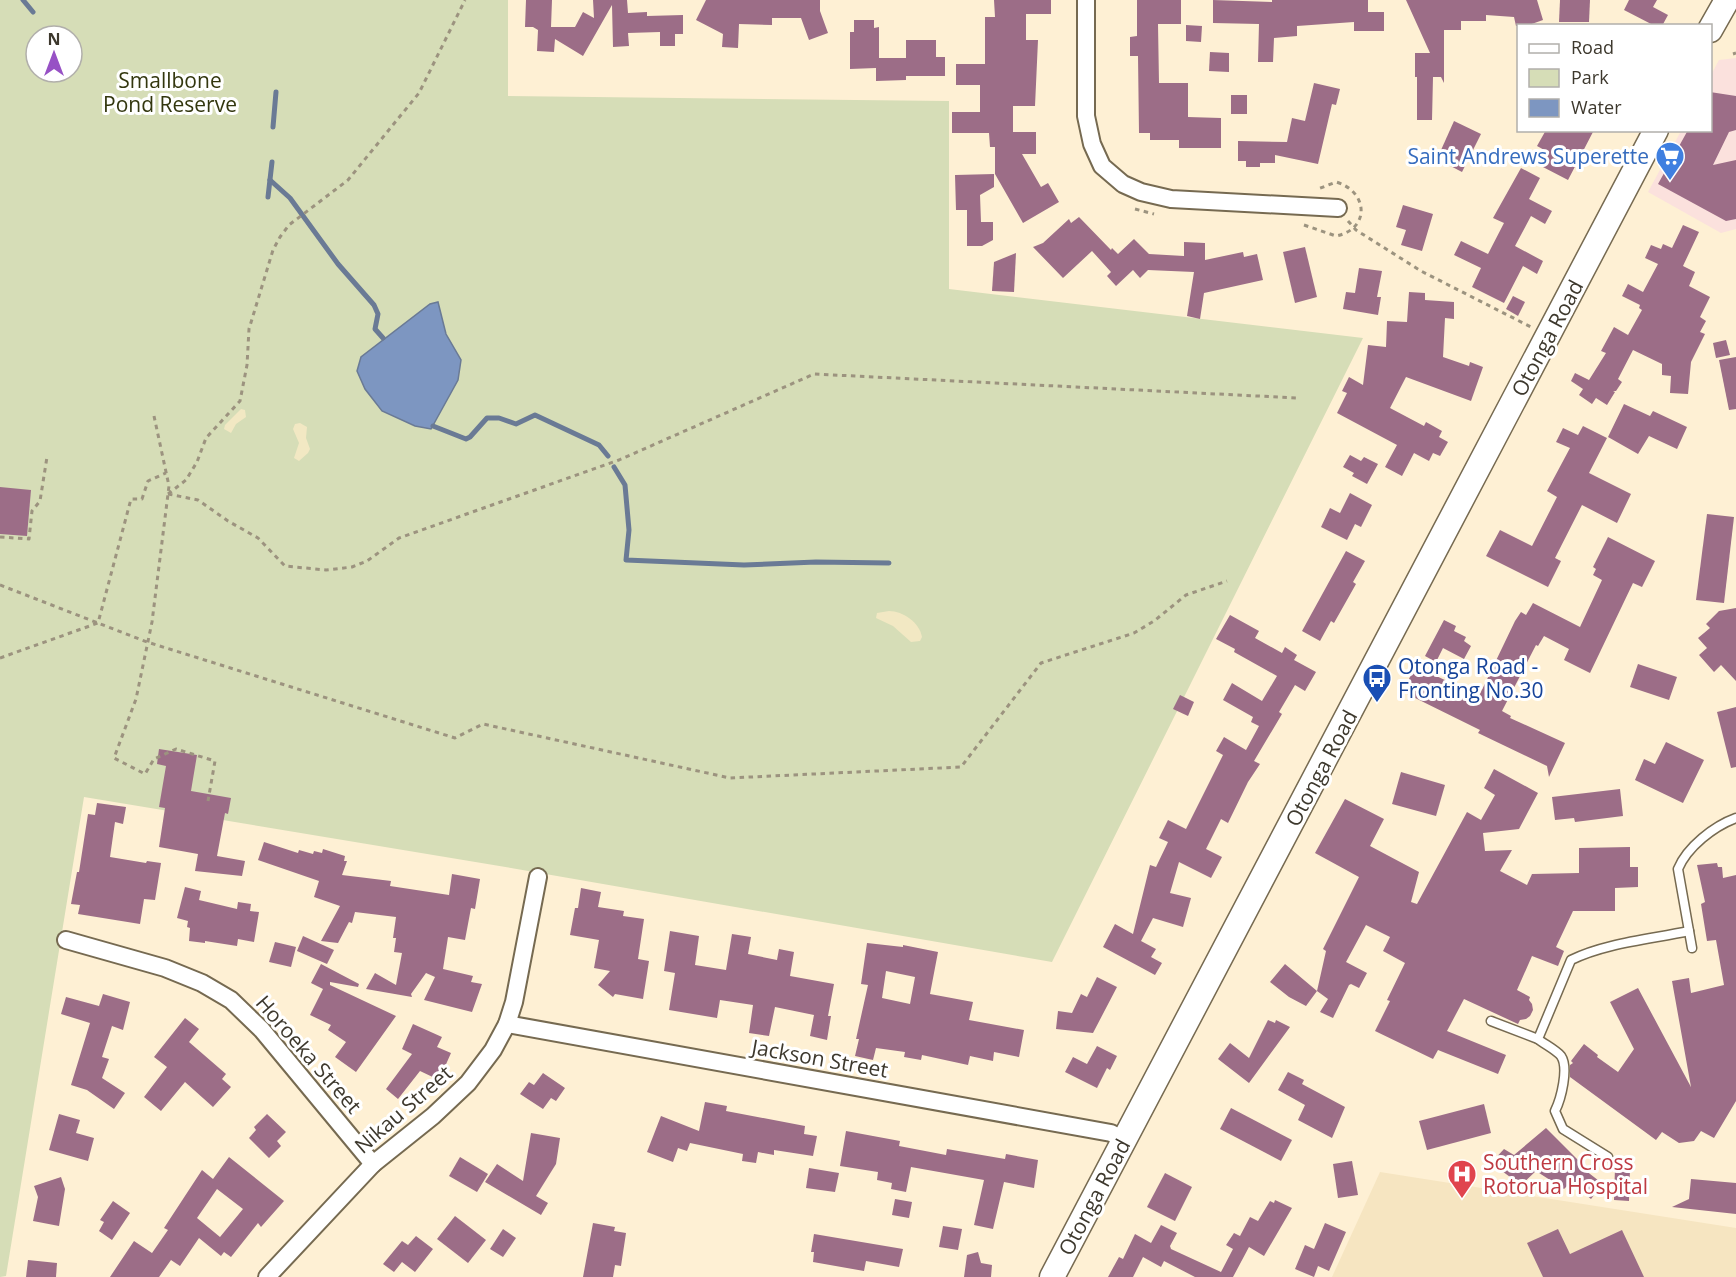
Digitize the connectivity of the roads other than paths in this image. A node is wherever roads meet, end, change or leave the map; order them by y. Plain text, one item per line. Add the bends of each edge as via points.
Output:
1 (1086, 0) edge
2 (1727, 0) edge
3 (1712, 26) edge
4 (1655, 132) edge
5 (1338, 208) road end
6 (1736, 818) edge
7 (538, 877) dead end
8 (1689, 931) junction
9 (66, 940) dead end
10 (1692, 948) dead end
11 (1491, 1021) dead end
12 (507, 1024) junction
13 (1538, 1039) junction
14 (1124, 1140) junction
15 (1608, 1157) dead end
16 (373, 1164) junction
17 (267, 1277) edge
18 (1052, 1277) edge

1 - 5 street via 1086,116 1102,166 1123,184 1171,199
2 - 3 street
4 - 14 street, Otonga Road
6 - 8 lane via 1697,842 1678,869
7 - 12 street, Nikau Street
8 - 10 lane
8 - 13 lane via 1610,947 1572,960
9 - 16 street, Horoeka Street via 165,968 231,1000 262,1030
11 - 13 lane
12 - 14 street, Jackson Street via 1111,1133
12 - 16 street, Nikau Street via 468,1083
13 - 15 lane via 1560,1055 1563,1062 1562,1097 1556,1112 1563,1129
14 - 18 street, Otonga Road
16 - 17 street, Nikau Street

